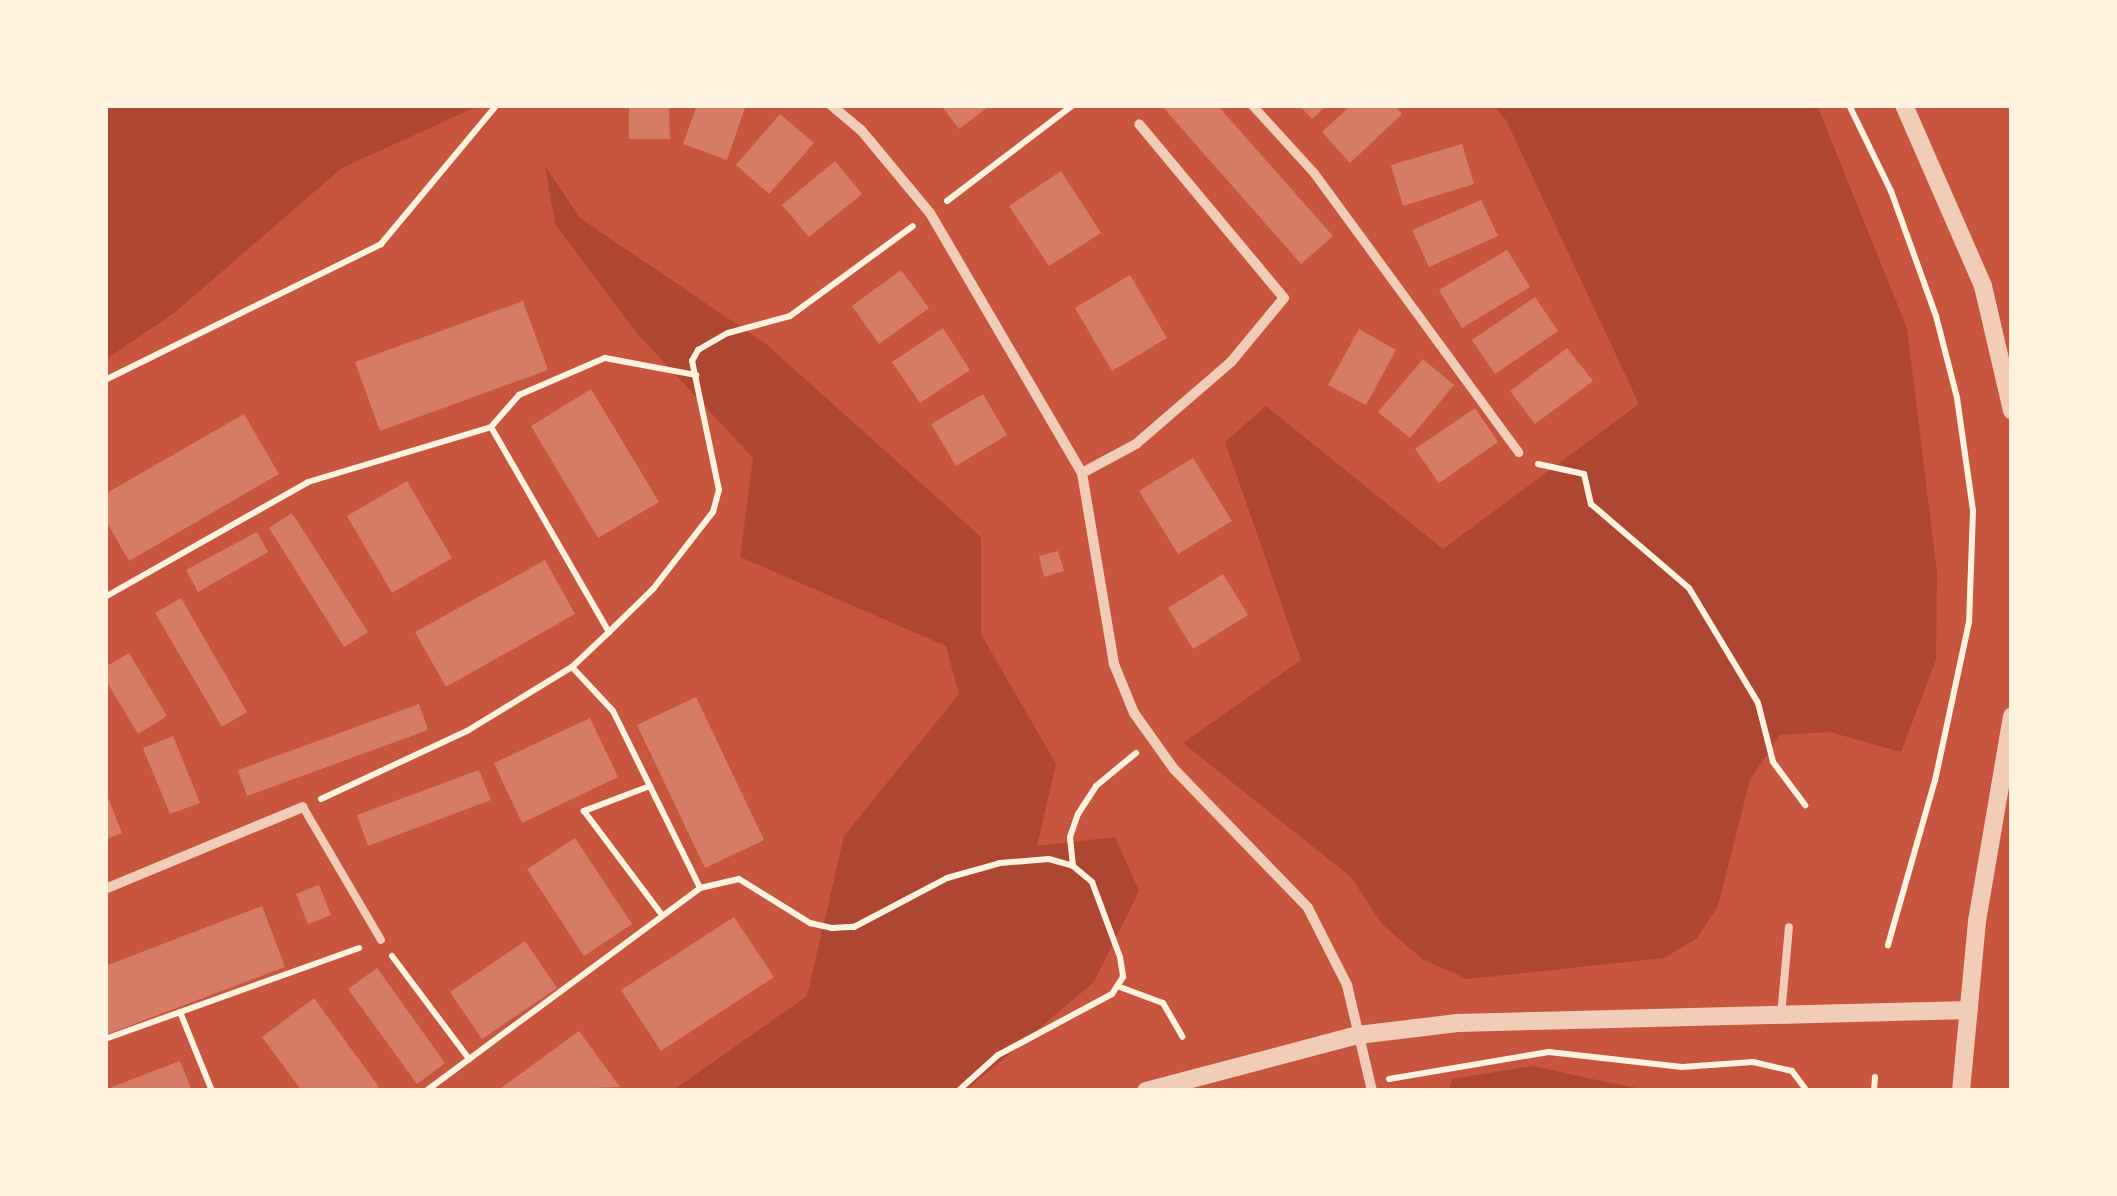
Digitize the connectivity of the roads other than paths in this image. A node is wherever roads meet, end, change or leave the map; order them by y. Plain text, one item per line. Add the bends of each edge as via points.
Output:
1 (831, 105) edge
2 (1252, 105) edge
3 (1904, 105) edge
4 (1139, 124) dead end
5 (2012, 411) edge
6 (1518, 452) road end
7 (1082, 473) junction
8 (2012, 716) edge
9 (303, 807) joint
10 (105, 889) edge
11 (1789, 927) dead end
12 (381, 940) road end
13 (1969, 1010) junction
14 (1781, 1016) junction
15 (1358, 1035) junction
16 (1371, 1088) edge
17 (1146, 1091) edge
18 (1961, 1091) edge

1 - 7 street via 861,130 930,214
2 - 6 street via 1314,174
3 - 5 street via 1983,286
4 - 7 street via 1284,298 1232,362 1136,444
7 - 15 street via 1114,664 1153,742 1308,908 1332,947
8 - 13 street
9 - 10 street
9 - 12 lane
11 - 14 lane
13 - 14 street
13 - 18 street
14 - 15 street via 1457,1023
15 - 16 street
15 - 17 street

